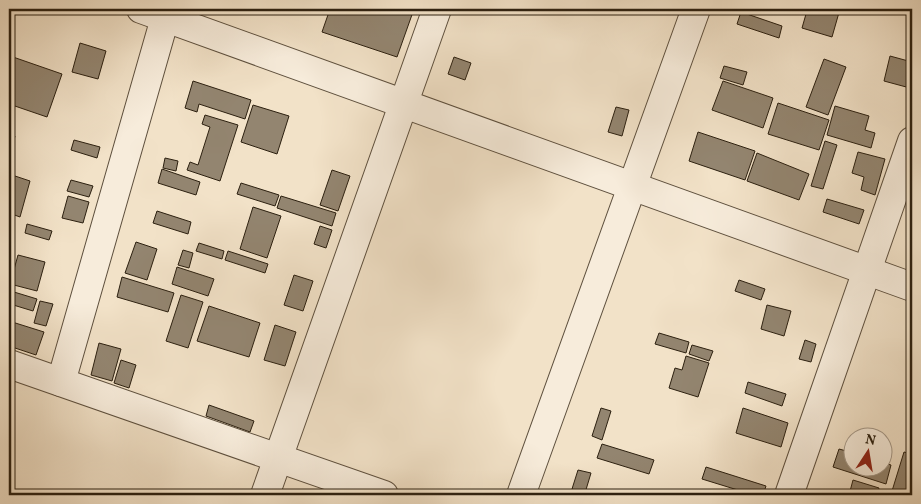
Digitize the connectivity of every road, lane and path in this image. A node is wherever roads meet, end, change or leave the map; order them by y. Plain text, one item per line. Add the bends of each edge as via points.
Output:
1 (437, 9) edge
2 (696, 9) edge
3 (153, 13) edge
4 (405, 102) junction
5 (912, 142) edge
6 (633, 185) junction
7 (868, 271) junction
8 (912, 286) edge
9 (9, 364) edge
10 (61, 382) junction
11 (278, 458) junction
12 (265, 495) edge
13 (384, 495) edge
14 (521, 495) edge
15 (789, 495) edge

1 - 4 street
2 - 6 street
3 - 4 street
3 - 10 street
4 - 6 street
4 - 11 street
5 - 7 street
6 - 7 street
6 - 14 street
7 - 8 street
7 - 15 street
9 - 10 street
10 - 11 street
11 - 12 street
11 - 13 street

